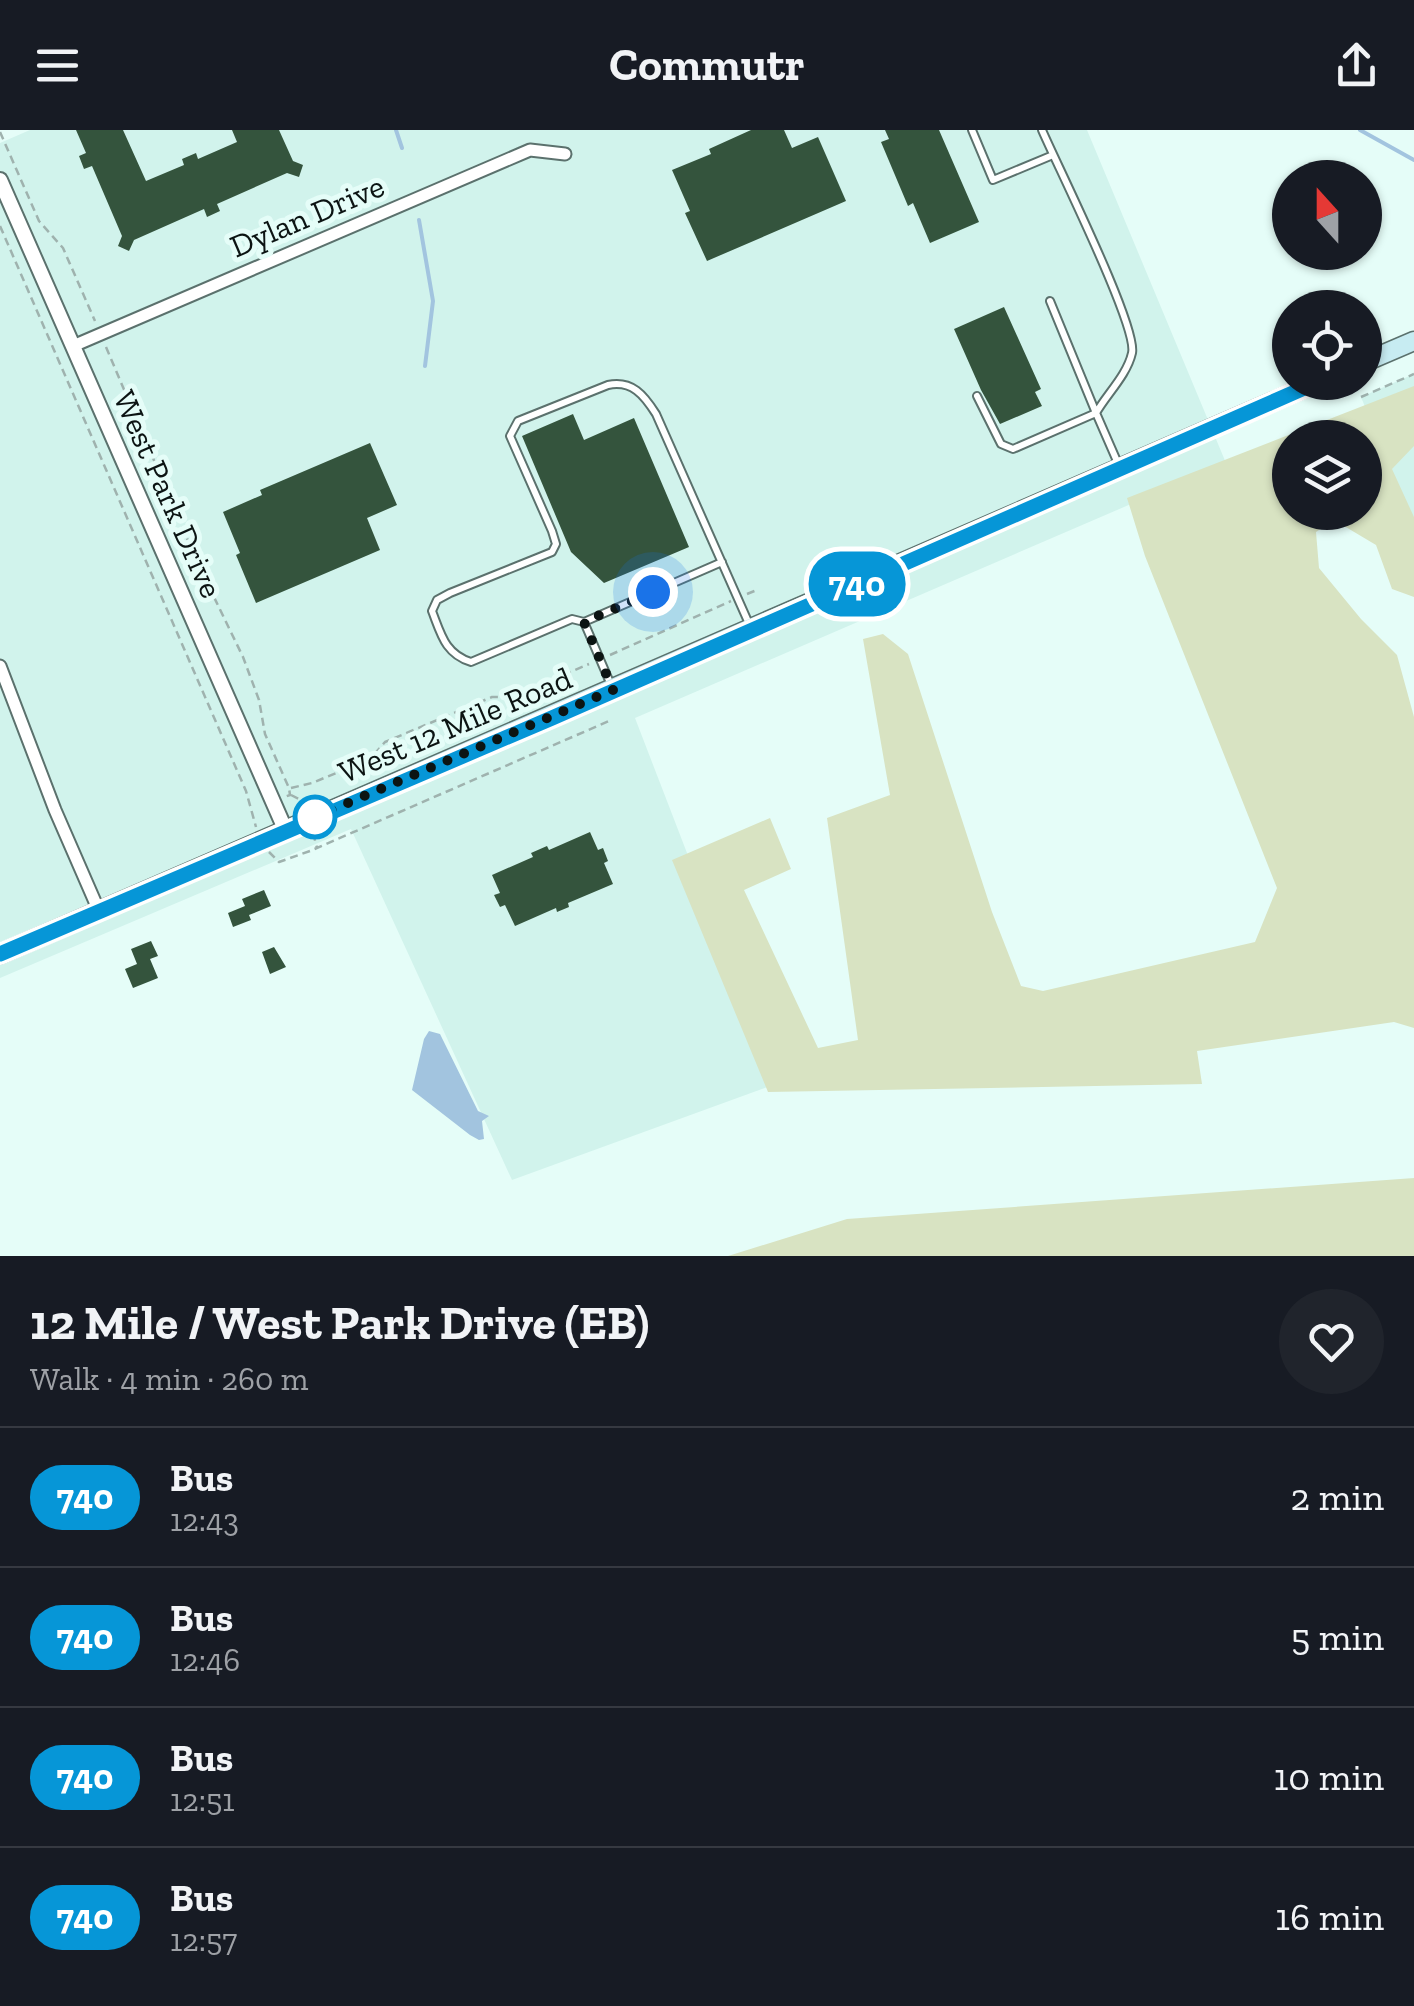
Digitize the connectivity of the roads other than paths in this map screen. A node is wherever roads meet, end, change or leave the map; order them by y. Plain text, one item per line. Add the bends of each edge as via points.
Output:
1 (972, 130) edge
2 (1042, 130) edge
3 (565, 154) dead end
4 (1053, 154) junction
5 (0, 180) edge
6 (1050, 300) dead end
7 (1414, 341) edge
8 (73, 346) junction
9 (1382, 355) edge
10 (978, 396) dead end
11 (1277, 400) edge
12 (1096, 413) junction
13 (1121, 469) junction
14 (722, 562) junction
15 (584, 622) junction
16 (752, 630) junction
17 (0, 666) edge
18 (613, 690) junction
19 (285, 830) junction
20 (99, 910) junction
21 (0, 954) edge

1 - 4 lane via 994,180
2 - 4 lane
3 - 8 street, Dylan Drive via 530,150
4 - 12 lane via 1133,344
5 - 8 street, West Park Drive
6 - 12 lane
7 - 9 main road
8 - 19 street, West Park Drive
10 - 12 lane via 1001,444 1013,449
11 - 13 main road, West 12 Mile Road
12 - 13 lane
13 - 16 main road, West 12 Mile Road
14 - 15 lane
14 - 15 lane via 656,414 632,387 608,384 518,420 510,436 556,544 552,552 450,592 432,611 448,649 470,662 572,619
14 - 16 lane
15 - 18 lane
16 - 18 main road, West 12 Mile Road
17 - 20 street
18 - 19 main road, West 12 Mile Road
19 - 20 main road, West 12 Mile Road
20 - 21 main road, West 12 Mile Road

